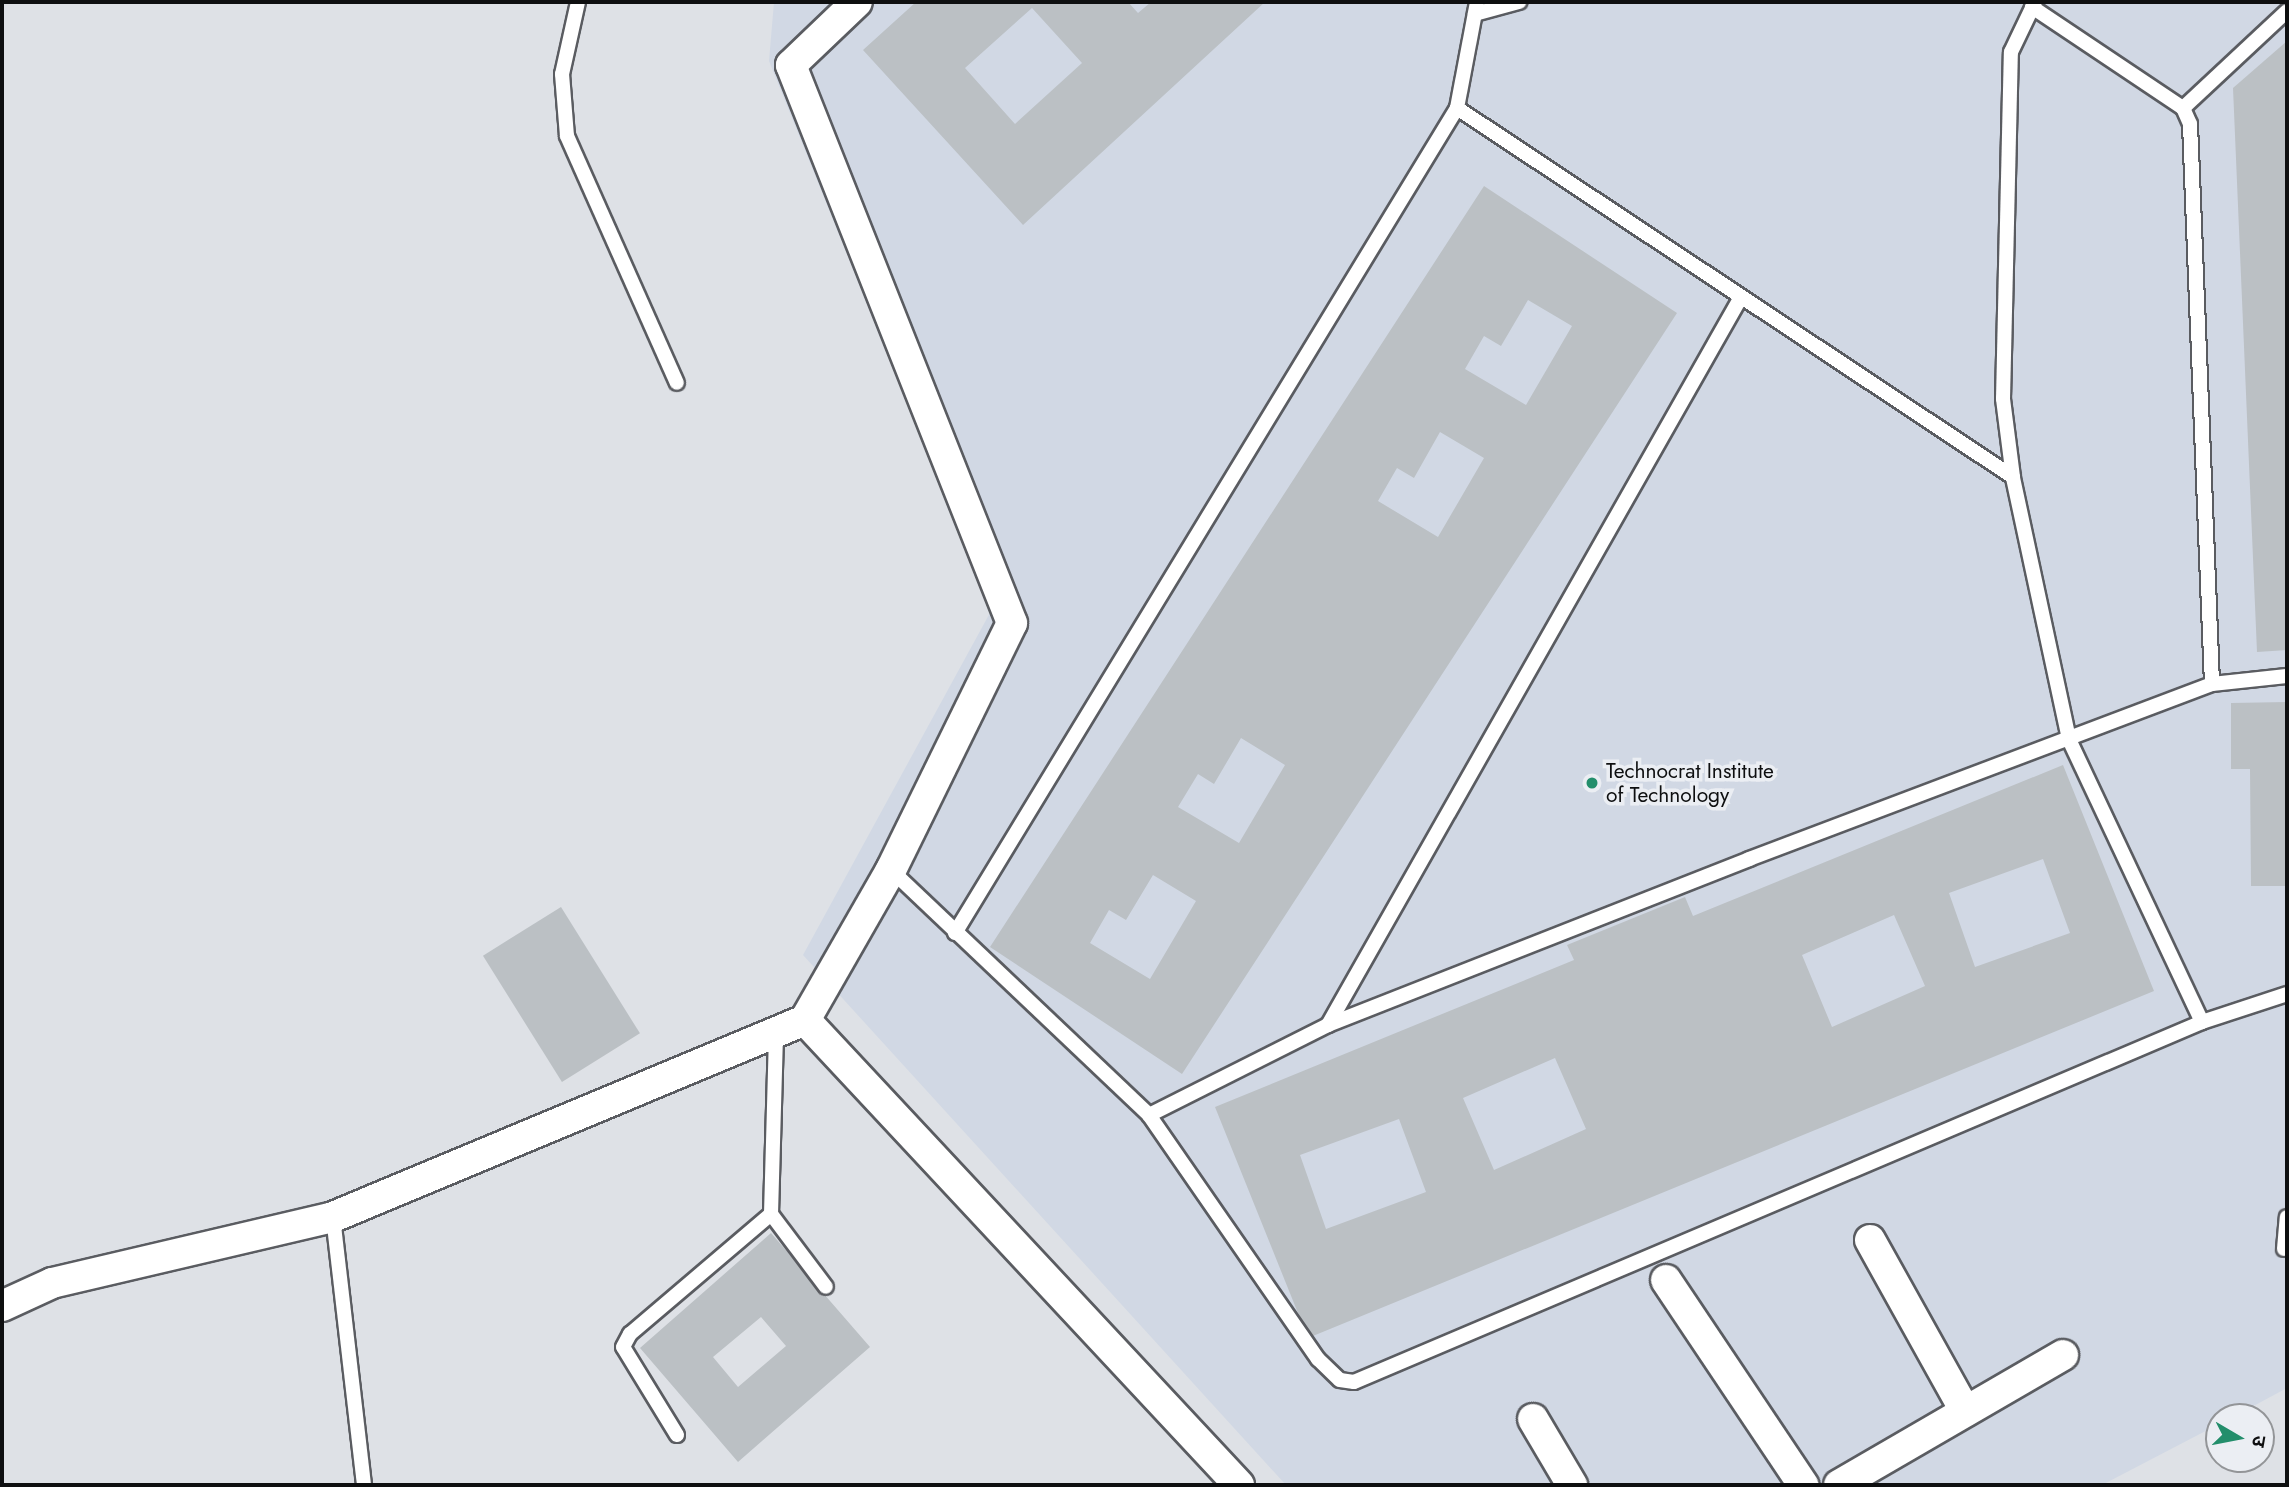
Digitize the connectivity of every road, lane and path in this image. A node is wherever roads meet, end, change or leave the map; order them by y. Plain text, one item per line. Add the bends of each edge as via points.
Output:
1 (578, 2) edge
2 (857, 2) edge
3 (1519, 2) edge
4 (2033, 5) edge
5 (1476, 8) edge
6 (2287, 11) edge
7 (1457, 108) junction
8 (2183, 108) junction
9 (1741, 297) junction
10 (677, 383) dead end
11 (2013, 477) junction
12 (2287, 676) edge
13 (2212, 684) junction
14 (2069, 739) junction
15 (891, 870) junction
16 (955, 933) junction
17 (2287, 994) edge
18 (805, 1020) junction
19 (2202, 1022) junction
20 (1328, 1025) junction
21 (776, 1033) junction
22 (1149, 1115) junction
23 (772, 1214) junction
24 (333, 1217) junction
25 (2287, 1217) edge
26 (1870, 1240) dead end
27 (2284, 1249) dead end
28 (1666, 1280) dead end
29 (826, 1287) dead end
30 (2, 1306) edge
31 (2063, 1355) dead end
32 (1965, 1411) junction
33 (1533, 1419) dead end
34 (677, 1435) dead end
35 (364, 1485) edge
36 (1239, 1485) edge
37 (1572, 1485) edge
38 (1803, 1485) edge
39 (1839, 1485) edge

1 - 10 lane via 562,74 567,136
2 - 15 street via 791,65 1012,623
3 - 5 lane
4 - 8 lane
4 - 11 lane via 2011,52 2003,399
5 - 7 lane
6 - 8 lane
7 - 9 lane
7 - 16 lane
8 - 13 lane via 2194,145
9 - 11 lane
9 - 20 lane
11 - 14 lane
12 - 13 lane
13 - 14 lane
14 - 19 lane
14 - 20 lane
15 - 16 lane
15 - 18 street
16 - 22 lane
17 - 19 lane
18 - 21 street
18 - 36 street
19 - 22 lane via 1354,1382 1340,1381 1318,1359
20 - 22 lane
21 - 23 lane
21 - 24 street
23 - 29 lane
23 - 34 lane via 625,1340 626,1353
24 - 30 street via 52,1283
24 - 35 lane
25 - 27 lane
26 - 32 street
28 - 38 street
31 - 32 street
32 - 39 street
33 - 37 street

